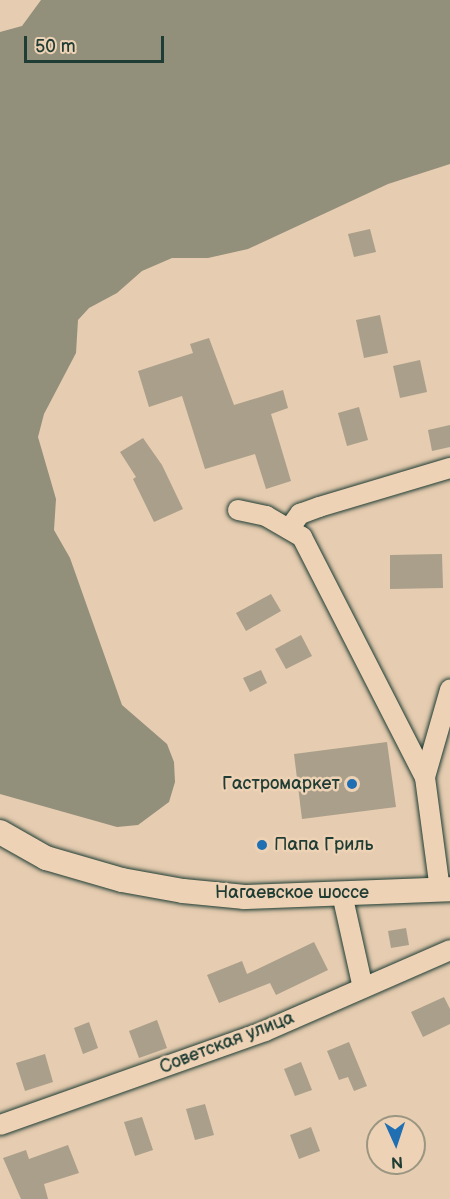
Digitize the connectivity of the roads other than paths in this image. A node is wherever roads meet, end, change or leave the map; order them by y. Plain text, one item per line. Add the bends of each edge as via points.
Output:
1 (450, 468) edge
2 (238, 510) dead end
3 (289, 529) junction
4 (450, 690) edge
5 (425, 777) junction
6 (0, 832) edge
7 (445, 890) edge
8 (342, 894) junction
9 (450, 950) edge
10 (363, 988) junction
11 (0, 1125) edge

1 - 3 street via 300,514
2 - 3 street via 266,516
3 - 5 street via 302,537
4 - 5 street
5 - 7 street
6 - 8 street, Нагаевское шоссе via 46,858 122,880 245,897
7 - 8 street, Нагаевское шоссе
8 - 10 street
9 - 10 street, Советская улица
10 - 11 street, Советская улица via 265,1031

